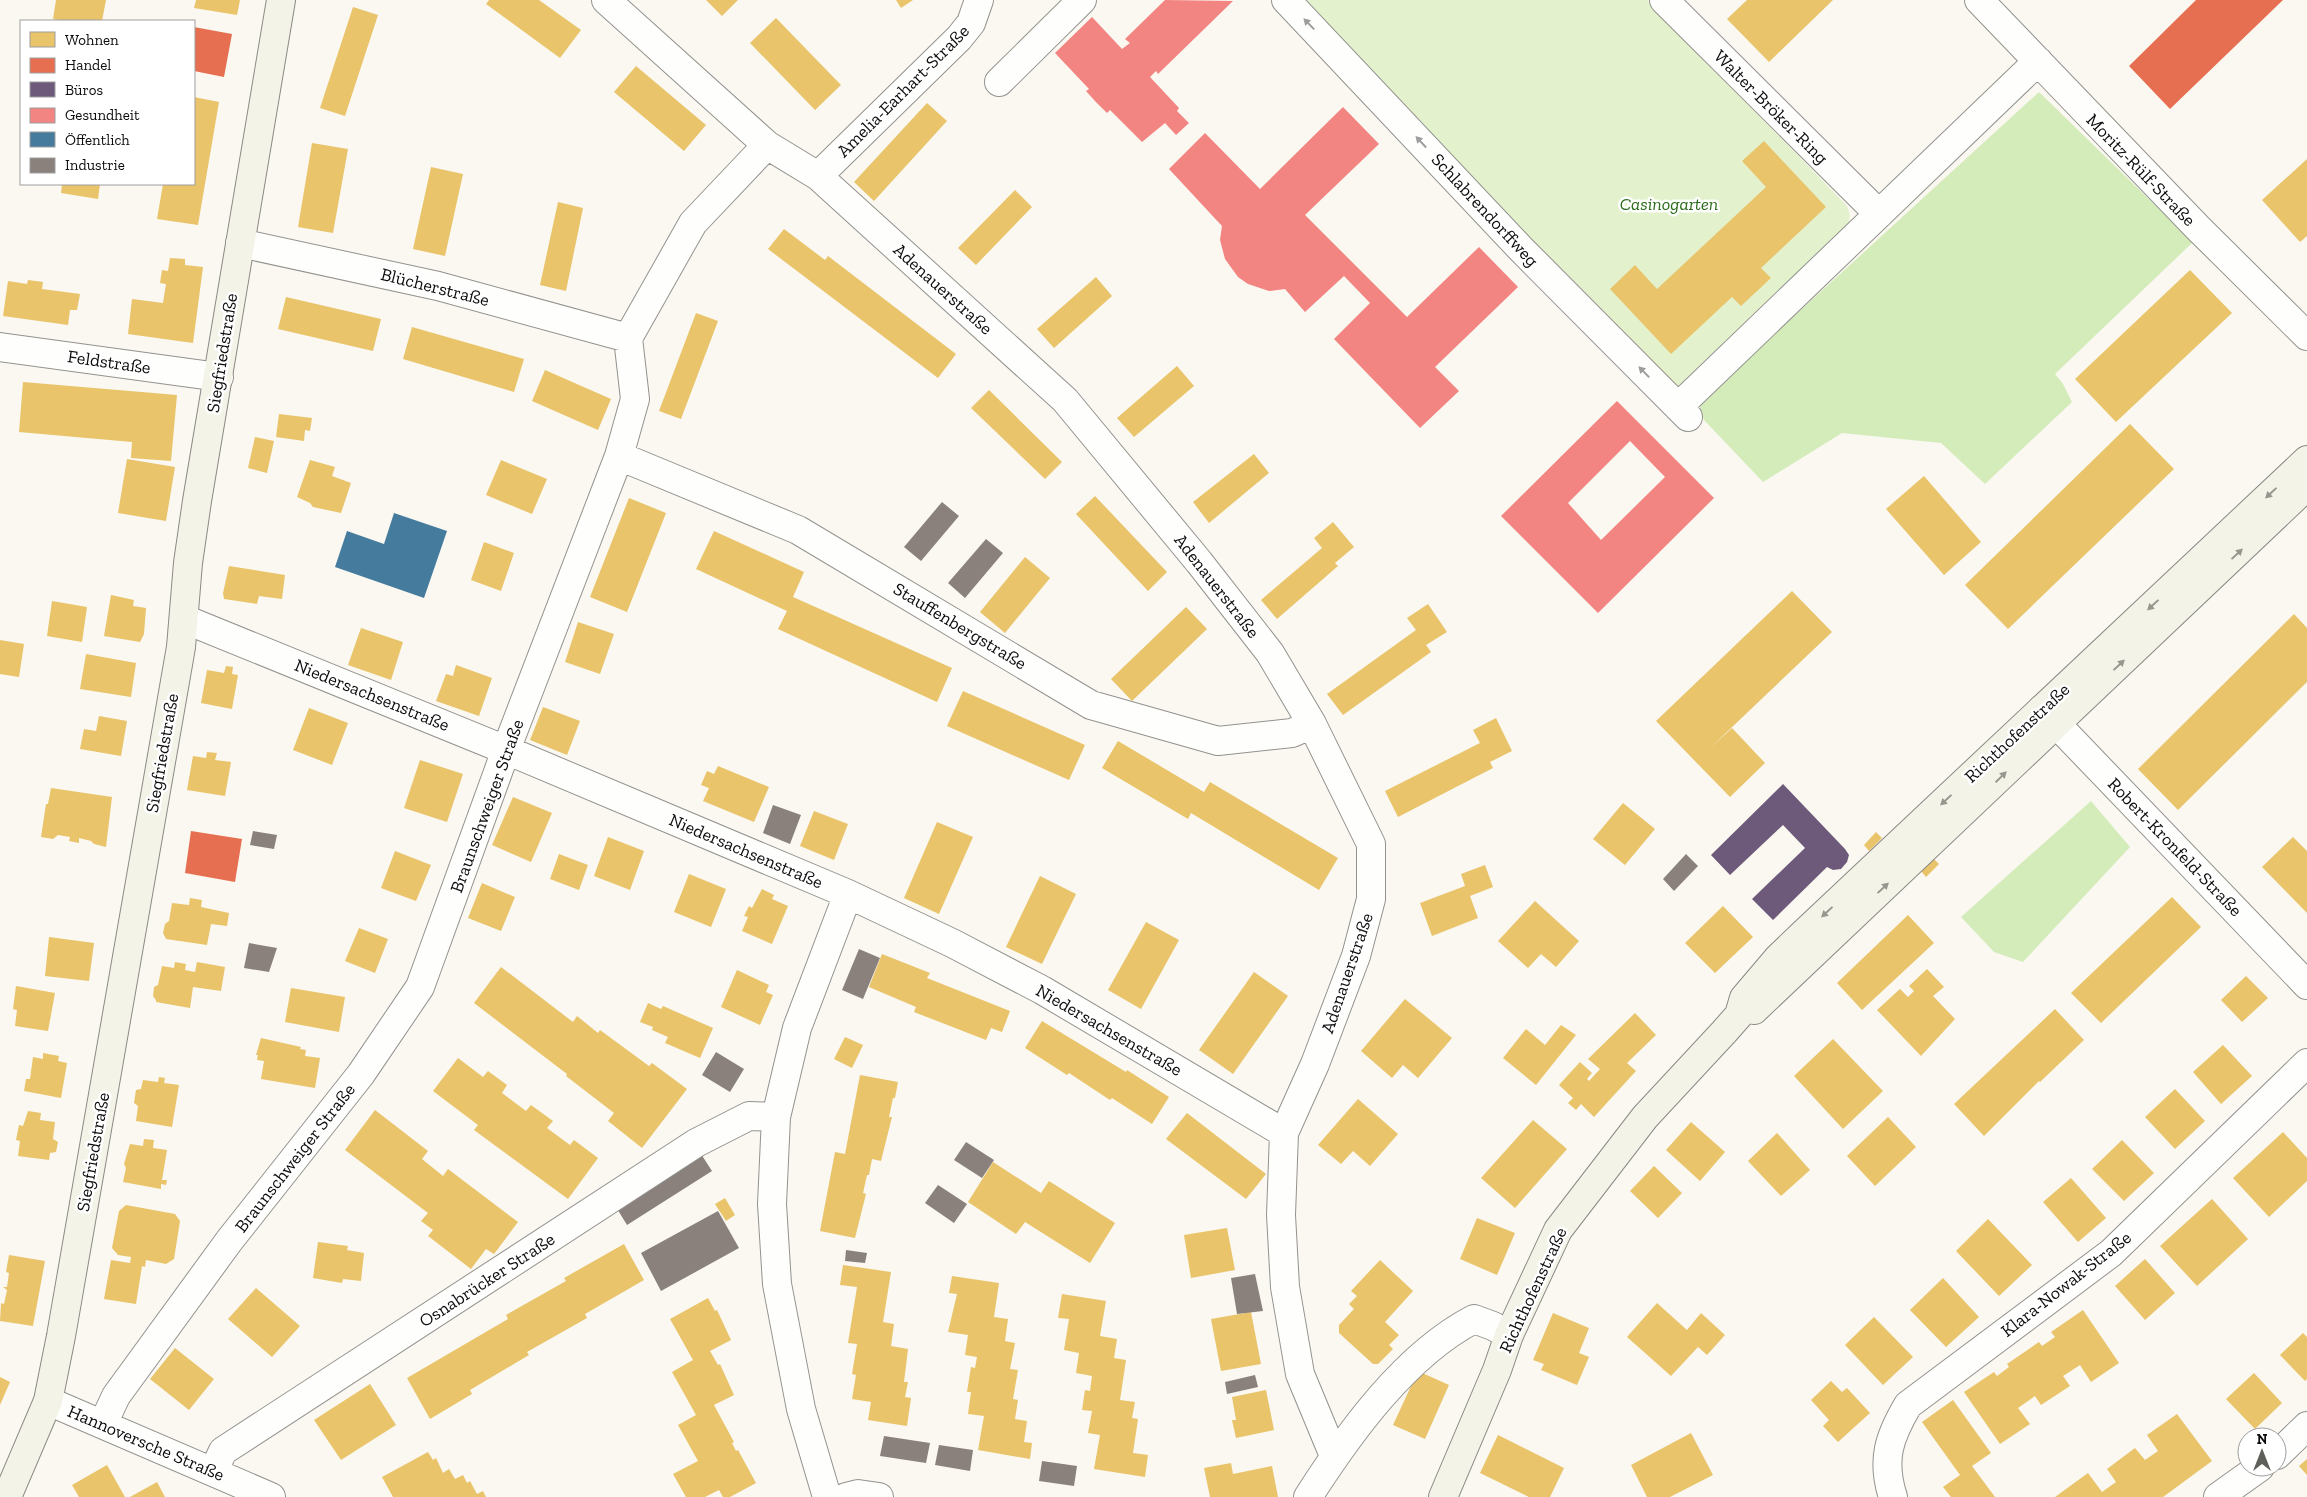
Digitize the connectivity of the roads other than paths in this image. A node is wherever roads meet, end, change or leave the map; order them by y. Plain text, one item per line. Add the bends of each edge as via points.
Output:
1 (281, 0) edge
2 (606, 0) edge
3 (979, 0) edge
4 (1082, 0) edge
5 (1286, 0) edge
6 (1664, 0) edge
7 (1978, 0) edge
8 (2038, 61) junction
9 (1000, 82) dead end
10 (767, 145) junction
11 (818, 176) junction
12 (1879, 214) junction
13 (240, 244) junction
14 (2307, 336) edge
15 (628, 338) junction
16 (0, 347) edge
17 (219, 377) junction
18 (619, 456) junction
19 (2307, 460) edge
20 (2307, 486) edge
21 (184, 619) junction
22 (2049, 716) junction
23 (1312, 724) junction
24 (506, 750) junction
25 (848, 894) junction
26 (2307, 985) edge
27 (2307, 1063) edge
28 (776, 1117) junction
29 (1284, 1133) junction
30 (1509, 1335) junction
31 (48, 1402) junction
32 (103, 1424) junction
33 (2307, 1426) edge
34 (2287, 1445) edge
35 (1334, 1456) junction
36 (213, 1472) junction
37 (2246, 1477) edge
38 (7, 1497) edge
39 (271, 1497) edge
40 (827, 1497) edge
41 (846, 1497) edge
42 (879, 1497) edge
43 (1308, 1497) edge
44 (1443, 1497) edge
45 (1894, 1497) edge
46 (2218, 1497) edge

1 - 13 street, Siegfriedstraße
2 - 10 street, Adenauerstraße
3 - 11 street, Amelia-Earhart-Straße via 971,23 959,38
4 - 9 street
12 -> 5 street, Schlabrendorffweg via 1683,412 1521,250
6 - 12 street, Walter-Bröker-Ring
7 - 8 street, Moritz-Rülf-Straße
8 - 12 street
8 - 14 street, Moritz-Rülf-Straße via 2177,207
10 - 11 street, Adenauerstraße
10 - 15 street via 693,223
11 - 23 street, Adenauerstraße via 1065,400 1270,653
13 - 15 street, Blücherstraße via 438,286
13 - 17 street, Siegfriedstraße
15 - 18 street, Braunschweiger Straße via 635,399
16 - 17 street, Feldstraße
17 - 21 street, Siegfriedstraße via 196,501
18 - 23 street, Stauffenbergstraße via 798,530 1091,705 1218,741 1292,733
18 - 24 street, Braunschweiger Straße
19 -> 22 street, Richthofenstraße
22 -> 20 street, Richthofenstraße
21 - 24 street, Niedersachsenstraße
21 - 31 street, Siegfriedstraße
22 - 26 street, Robert-Kronfeld-Straße
22 - 30 street, Richthofenstraße via 1778,958 1744,998 1739,1015 1645,1117 1566,1219 1547,1250
23 - 29 street, Adenauerstraße via 1372,844 1371,899 1356,956 1315,1064
24 - 25 street, Niedersachsenstraße
24 - 32 street, Braunschweiger Straße via 420,987 361,1074 229,1241 127,1380
25 - 28 street via 797,1028
25 - 29 street, Niedersachsenstraße via 952,942 1042,990
27 - 45 street, Klara-Nowak-Straße via 2111,1253 1908,1405 1893,1430 1887,1458
28 - 36 street, Osnabrücker Straße via 749,1116 696,1143 224,1451
28 - 40 street via 772,1204 777,1284 801,1409
29 - 35 street, Adenauerstraße via 1281,1214 1285,1287 1300,1374
30 - 35 street via 1474,1320 1450,1332 1415,1360
30 - 44 street, Richthofenstraße
31 - 32 street, Hannoversche Straße
31 - 38 street, Siegfriedstraße
32 - 36 street, Hannoversche Straße
33 - 34 street
35 - 43 street
36 - 39 street, Hannoversche Straße
37 - 46 street
41 - 42 street via 858,1494

